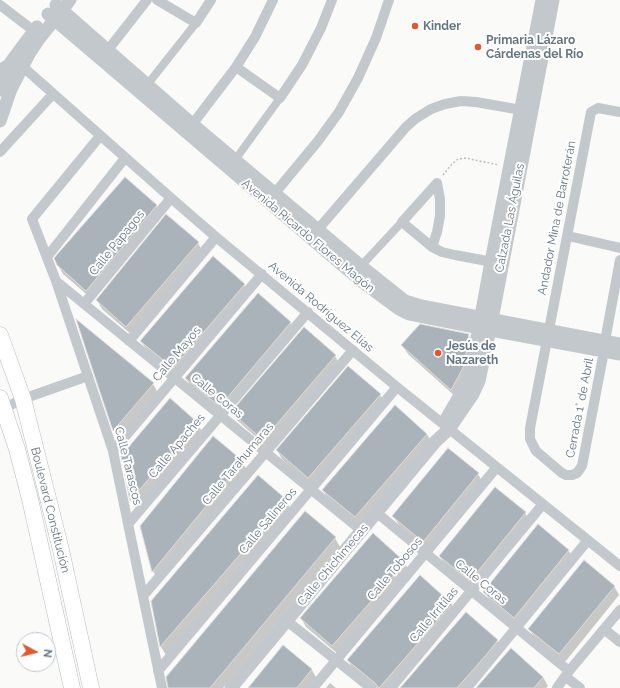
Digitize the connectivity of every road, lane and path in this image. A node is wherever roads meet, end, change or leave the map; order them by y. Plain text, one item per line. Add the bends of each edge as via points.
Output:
1 (70, 0) edge
2 (147, 0) edge
3 (157, 0) edge
4 (211, 0) edge
5 (273, 0) edge
6 (332, 0) edge
7 (390, 0) edge
8 (542, 0) edge
9 (553, 0) edge
10 (0, 5) edge
11 (56, 10) edge
12 (196, 23) junction
13 (36, 35) junction
14 (104, 55) junction
15 (17, 64) junction
16 (236, 67) junction
17 (0, 69) edge
18 (147, 85) junction
19 (0, 90) edge
20 (53, 94) junction
21 (280, 98) junction
22 (526, 111) junction
23 (620, 112) edge
24 (0, 121) edge
25 (189, 129) junction
26 (100, 136) junction
27 (0, 152) edge
28 (125, 158) junction
29 (235, 160) junction
30 (509, 167) junction
31 (437, 183) junction
32 (171, 198) junction
33 (271, 198) junction
34 (402, 222) junction
35 (314, 234) junction
36 (216, 236) junction
37 (568, 236) junction
38 (432, 247) junction
39 (620, 248) edge
40 (47, 257) junction
41 (620, 260) edge
42 (496, 263) junction
43 (361, 266) junction
44 (262, 274) junction
45 (56, 281) junction
46 (84, 304) junction
47 (308, 312) junction
48 (485, 324) junction
49 (0, 335) edge
50 (548, 336) junction
51 (129, 341) junction
52 (620, 344) edge
53 (604, 346) junction
54 (353, 350) junction
55 (620, 354) edge
56 (88, 376) junction
57 (174, 377) junction
58 (397, 387) junction
59 (23, 399) junction
60 (1, 405) edge
61 (220, 415) junction
62 (446, 427) junction
63 (113, 451) junction
64 (266, 452) junction
65 (497, 467) junction
66 (311, 489) junction
67 (30, 499) junction
68 (543, 504) junction
69 (377, 513) junction
70 (129, 523) junction
71 (362, 530) junction
72 (588, 540) junction
73 (61, 550) junction
74 (426, 553) junction
75 (620, 566) edge
76 (472, 591) junction
77 (143, 596) junction
78 (620, 610) edge
79 (287, 621) junction
80 (517, 628) junction
81 (604, 629) junction
82 (620, 642) edge
83 (336, 660) junction
84 (158, 671) junction
85 (568, 674) junction
86 (72, 688) edge
87 (91, 688) edge
88 (162, 688) edge
89 (231, 688) edge
90 (313, 688) edge
91 (371, 688) edge
92 (391, 688) edge
93 (467, 688) edge
94 (557, 688) edge
95 (580, 688) edge

1 - 11 street
2 - 14 street
3 - 12 street
4 - 12 street
5 - 16 street via 255,37
6 - 21 street via 302,65
7 - 33 street via 361,72 339,112
8 - 22 street, Calzada Las Águilas
9 - 22 street, Calzada Las Águilas
10 - 13 street
11 - 13 street
11 - 14 street, Avenida Ricardo Flores Magón
12 - 18 street
13 - 15 street
14 - 18 street, Avenida Ricardo Flores Magón
14 - 25 street, Avenida Ricardo Flores Magón
15 - 17 street
15 - 19 street
15 - 20 street, Avenida Rodríguez Elías
15 - 24 street
16 - 21 street
16 - 25 street
18 - 25 street, Avenida Ricardo Flores Magón
20 - 26 street, Avenida Rodríguez Elías
20 - 27 street
21 - 29 street
22 - 30 street, Calzada Las Águilas
22 - 35 street via 461,101 431,109 406,127
22 - 42 street, Calzada Las Águilas
23 - 37 street, Andador Mina de Barroterán via 601,108 593,110
25 - 29 street, Avenida Ricardo Flores Magón
25 - 33 street, Avenida Ricardo Flores Magón
26 - 28 street, Avenida Rodríguez Elías
26 - 40 street, Calle Tarascos via 32,219
28 - 32 street, Avenida Rodríguez Elías
28 - 40 street
29 - 33 street, Avenida Ricardo Flores Magón
30 - 31 path via 465,158 458,159
30 - 42 street, Calzada Las Águilas
31 - 34 street
31 - 38 street via 440,216
32 - 36 street, Avenida Rodríguez Elías
32 - 46 street, Calle Papagos
33 - 35 street, Avenida Ricardo Flores Magón
34 - 38 street
34 - 43 street
35 - 43 street, Avenida Ricardo Flores Magón
35 - 48 street, Avenida Ricardo Flores Magón via 360,280 409,314
36 - 44 street, Avenida Rodríguez Elías
36 - 51 street
37 - 39 street
37 - 50 street, Andador Mina de Barroterán
38 - 42 street via 455,256
40 - 45 street, Calle Tarascos
41 - 53 street
42 - 48 street, Calzada Las Águilas
43 - 48 street, Avenida Ricardo Flores Magón via 405,301
44 - 47 street, Avenida Rodríguez Elías
44 - 57 street, Calle Mayos
45 - 46 street, Calle Coras
45 - 56 street, Calle Tarascos
46 - 51 street, Calle Coras
47 - 54 street, Avenida Rodríguez Elías
47 - 61 street, Calle Apaches
48 - 50 street, Avenida Ricardo Flores Magón
48 - 62 street, Calzada Las Águilas via 479,380 473,394
49 - 59 main road, Boulevard Constitución
50 - 53 street, Avenida Ricardo Flores Magón
50 - 53 street, Cerrada 1° de Abril via 530,439 536,451 566,475 572,475 582,466
51 - 57 street, Calle Coras
52 - 53 street, Avenida Ricardo Flores Magón
53 - 55 street, Avenida Ricardo Flores Magón
54 - 58 street, Avenida Rodríguez Elías
54 - 64 street, Calle Tarahumaras
56 - 59 street
56 - 63 street, Calle Tarascos
57 - 61 street, Calle Coras
57 - 63 street, Calle Mayos
58 - 62 street, Avenida Rodríguez Elías
58 - 66 street, Calle Salineros
59 - 60 street
59 - 73 main road, Boulevard Constitución
60 - 67 main road, Boulevard Constitución
61 - 64 street, Calle Coras
61 - 70 street, Calle Apaches
62 - 65 street, Avenida Rodríguez Elías
62 - 69 street, Calle Chichimecas
63 - 70 street, Calle Tarascos
64 - 66 street, Calle Coras
64 - 77 street, Calle Tarahumaras
65 - 68 street, Avenida Rodríguez Elías
65 - 74 street, Calle Tobosos
66 - 71 street, Calle Coras
66 - 84 street, Calle Salineros
67 - 73 main road via 47,549 52,552
67 - 86 main road, Boulevard Constitución
68 - 72 street, Avenida Rodríguez Elías
68 - 76 street, Calle Irritilas
69 - 71 street, Calle Chichimecas
69 - 74 street, Calle Coras
70 - 77 street, Calle Tarascos
71 - 79 street, Calle Chichimecas
72 - 75 street, Avenida Rodríguez Elías
72 - 80 street
73 - 87 main road, Boulevard Constitución
74 - 76 street, Calle Coras
74 - 83 street, Calle Tobosos
76 - 80 street, Calle Coras
76 - 92 street, Calle Irritilas
77 - 84 street, Calle Tarascos
78 - 81 street
79 - 83 street
79 - 89 street, Calle Chichimecas
80 - 85 street, Calle Coras
80 - 93 street
81 - 82 street
81 - 85 street
83 - 90 street, Calle Tobosos
83 - 91 street
84 - 88 street, Calle Tarascos
85 - 94 street
85 - 95 street, Calle Coras

